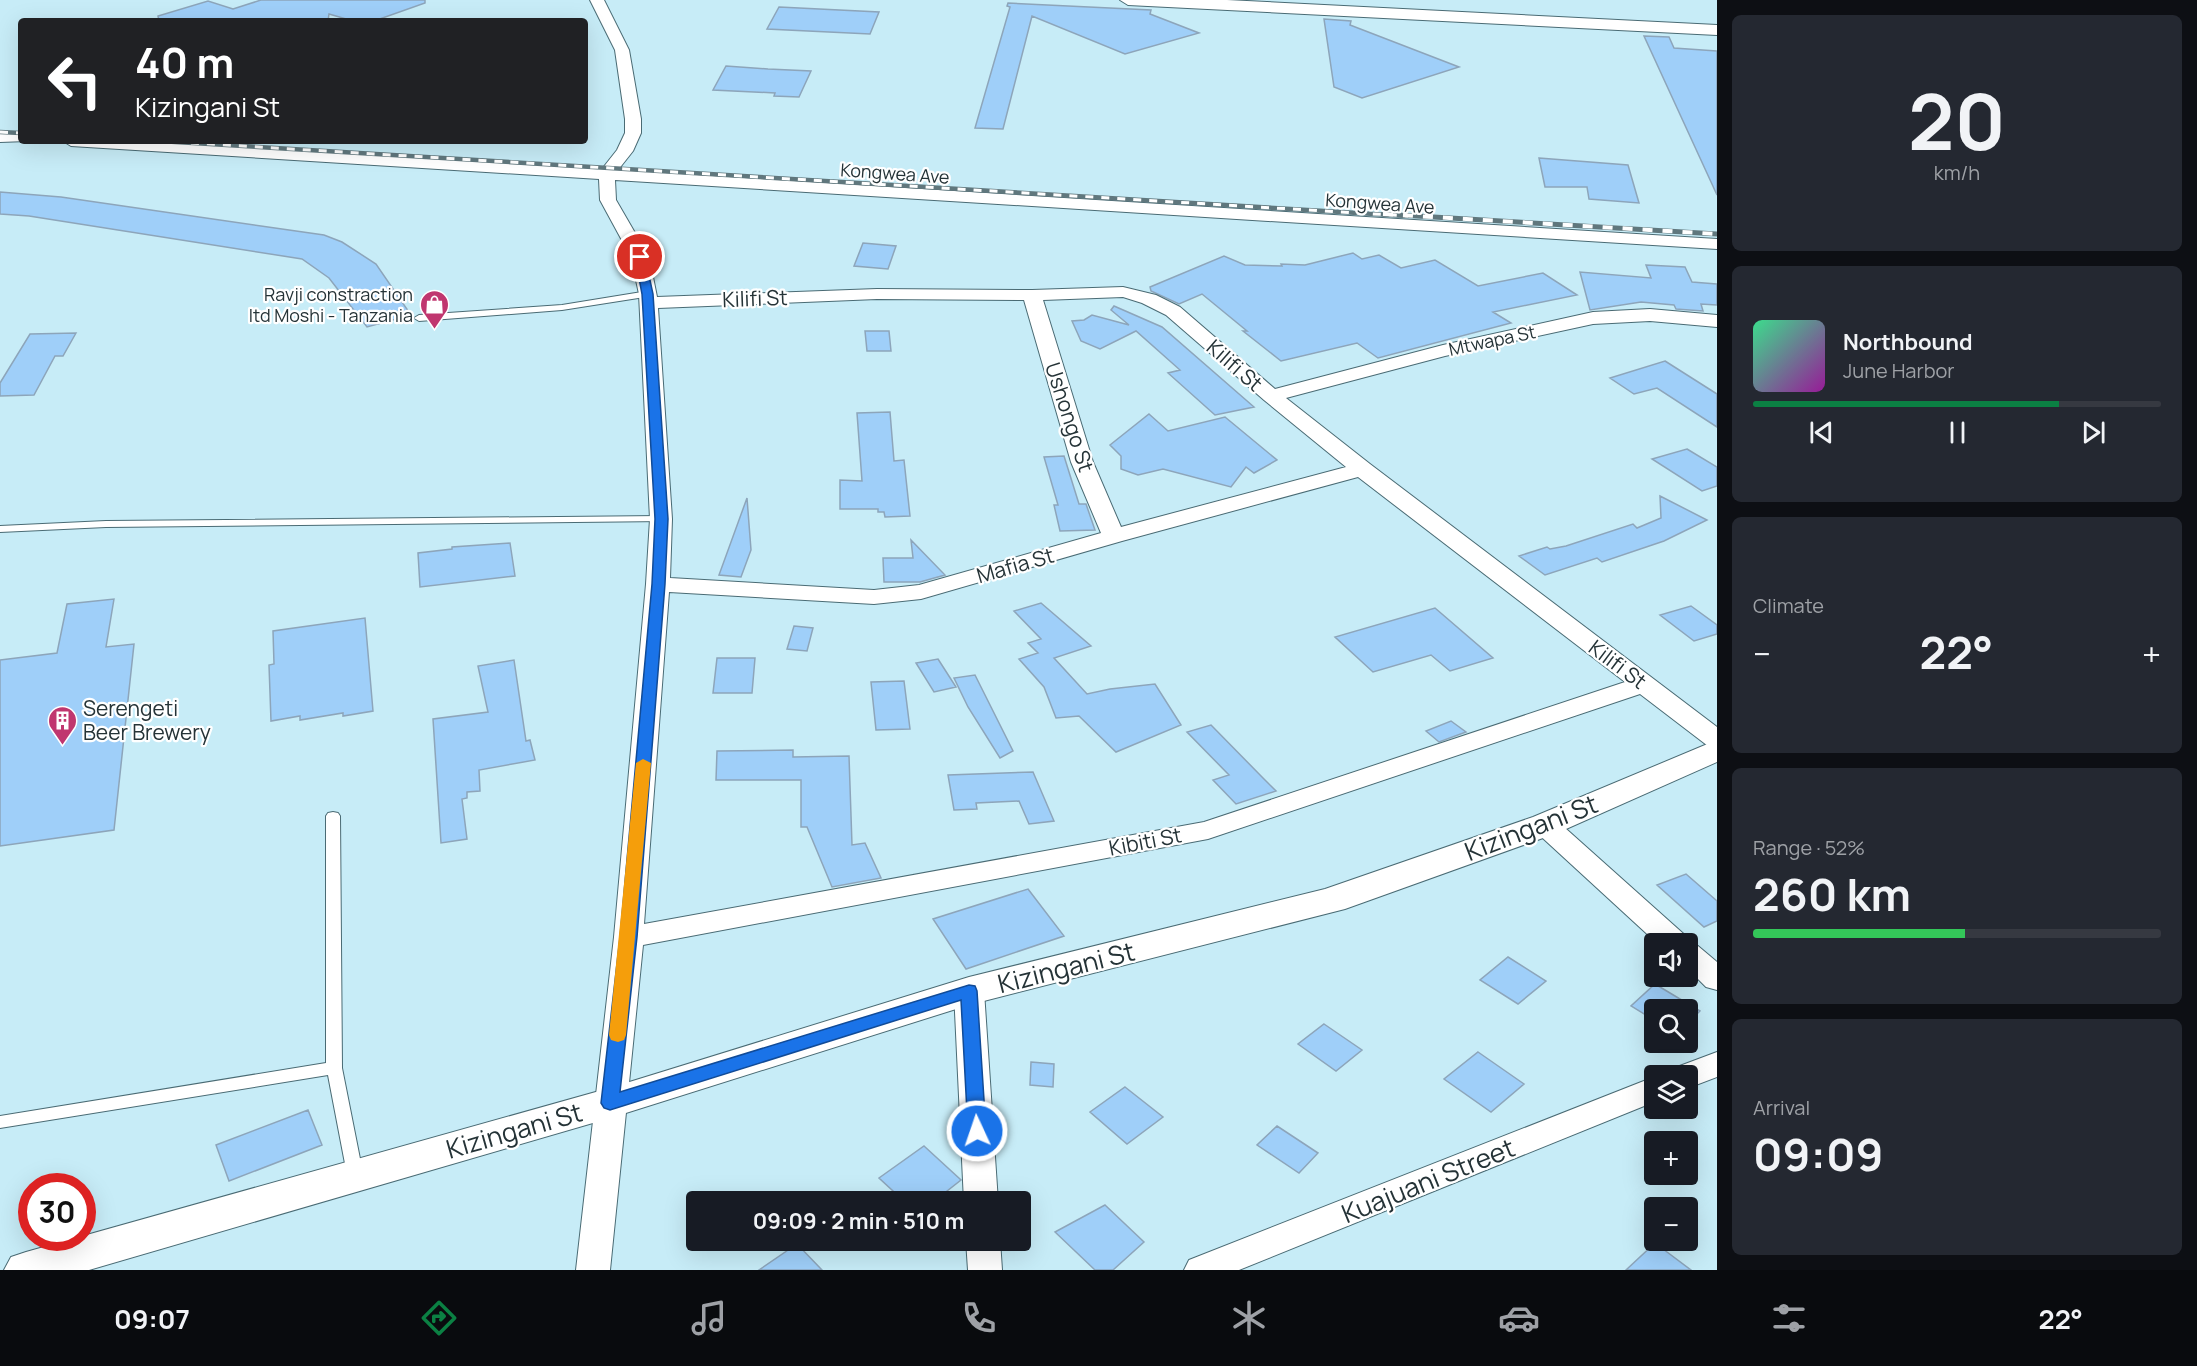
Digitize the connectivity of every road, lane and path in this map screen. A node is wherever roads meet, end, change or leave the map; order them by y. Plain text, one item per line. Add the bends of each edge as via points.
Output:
1 (597, 0) edge
2 (1128, 0) edge
3 (1717, 30) edge
4 (0, 137) edge
5 (18, 138) edge
6 (119, 144) edge
7 (607, 174) junction
8 (1717, 244) edge
9 (1032, 295) junction
10 (648, 298) junction
11 (419, 318) dead end
12 (1717, 321) edge
13 (1271, 396) junction
14 (1362, 469) junction
15 (661, 519) junction
16 (0, 529) edge
17 (1114, 536) junction
18 (658, 584) junction
19 (1644, 684) junction
20 (1717, 740) edge
21 (1717, 750) edge
22 (333, 816) dead end
23 (1545, 825) junction
24 (1665, 933) edge
25 (629, 937) junction
26 (1698, 962) edge
27 (1717, 979) edge
28 (969, 991) junction
29 (1717, 1064) edge
30 (333, 1068) junction
31 (1698, 1072) edge
32 (1644, 1093) edge
33 (610, 1103) junction
34 (0, 1122) edge
35 (355, 1176) junction
36 (980, 1191) edge
37 (984, 1251) edge
38 (26, 1270) edge
39 (593, 1270) edge
40 (985, 1270) edge
41 (1201, 1270) edge

1 - 7 street via 622,50 633,119 633,133 625,151
2 - 3 street
4 - 5 street
6 - 7 street, Kongwea Ave
7 - 8 street, Kongwea Ave
7 - 10 street via 608,200 640,257
9 - 10 street, Kilifi St
9 - 13 street, Kilifi St via 1123,292 1149,298 1173,311
9 - 17 street, Ushongo St via 1082,462
10 - 11 lane via 524,312
10 - 15 street
12 - 13 street, Mtwapa St via 1650,315 1593,318 1443,351
13 - 14 street, Kilifi St
14 - 17 street, Mafia St
14 - 19 street, Kilifi St
15 - 16 lane via 106,524
15 - 18 street
17 - 18 street, Mafia St via 921,592 874,597
18 - 25 street
19 - 20 street, Kilifi St
19 - 25 street, Kibiti St via 1208,830
21 - 23 street, Kizingani St
22 - 30 lane
23 - 24 street
23 - 28 street, Kizingani St via 1332,900
25 - 33 street
26 - 27 street
28 - 33 street, Kizingani St
28 - 36 street
29 - 31 street
30 - 34 lane
30 - 35 lane
32 - 41 street, Kuajuani Street
33 - 35 street, Kizingani St
33 - 39 street
35 - 38 street, Kizingani St
37 - 40 street

